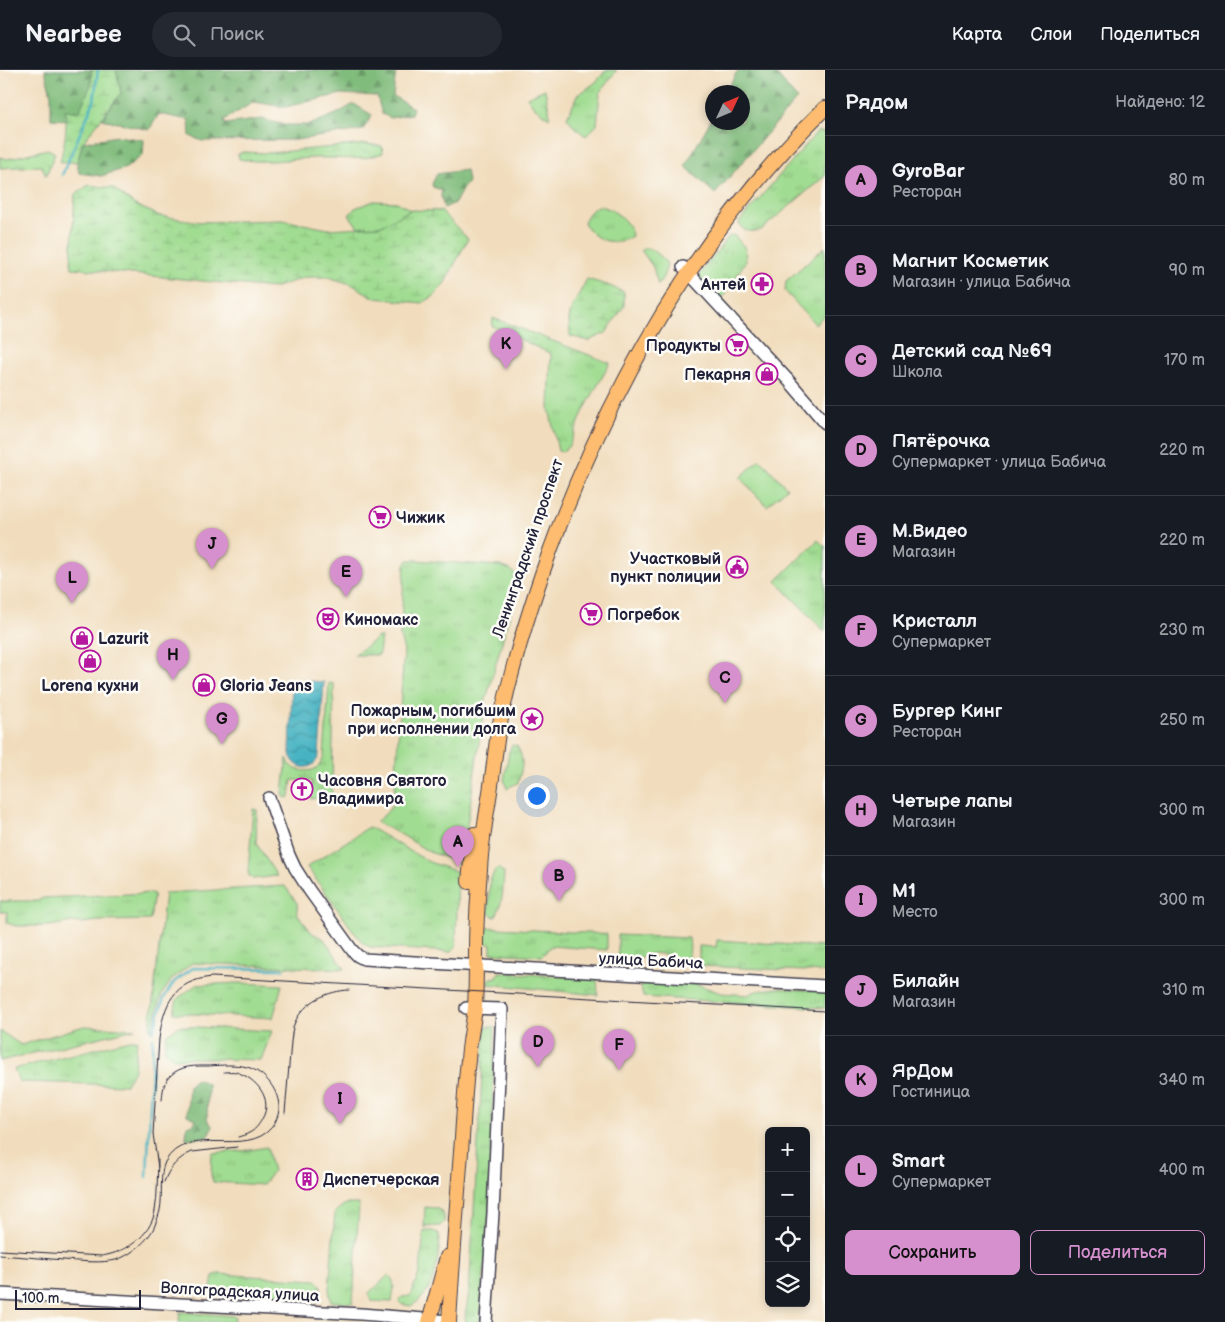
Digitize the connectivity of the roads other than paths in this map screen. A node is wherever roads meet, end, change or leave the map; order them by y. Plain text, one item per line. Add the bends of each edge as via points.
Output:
1 (825, 98) edge
2 (825, 108) edge
3 (686, 270) junction
4 (825, 423) edge
5 (269, 798) dead end
6 (471, 965) junction
7 (825, 986) edge
8 (470, 1008) junction
9 (455, 1229) junction
10 (0, 1294) edge
11 (360, 1318) edge
12 (429, 1321) edge
13 (449, 1322) edge
14 (486, 1322) edge

1 - 3 main road, Ленинградский проспект via 720,214
2 - 3 main road, Ленинградский проспект via 767,169
3 - 4 street
3 - 6 main road, Ленинградский проспект via 603,424 562,517 535,592 512,671 498,736 484,832
5 - 6 street, улица Бабича via 300,876 361,958
6 - 7 street, улица Бабича
6 - 8 main road, Ленинградский проспект
8 - 9 main road, Ленинградский проспект
8 - 14 street via 502,1010
9 - 12 main road, Ленинградский проспект
9 - 13 main road, Ленинградский проспект
10 - 11 street, Волгоградская улица
11 - 12 street, Волгоградская улица
12 - 13 street, Волгоградская улица

